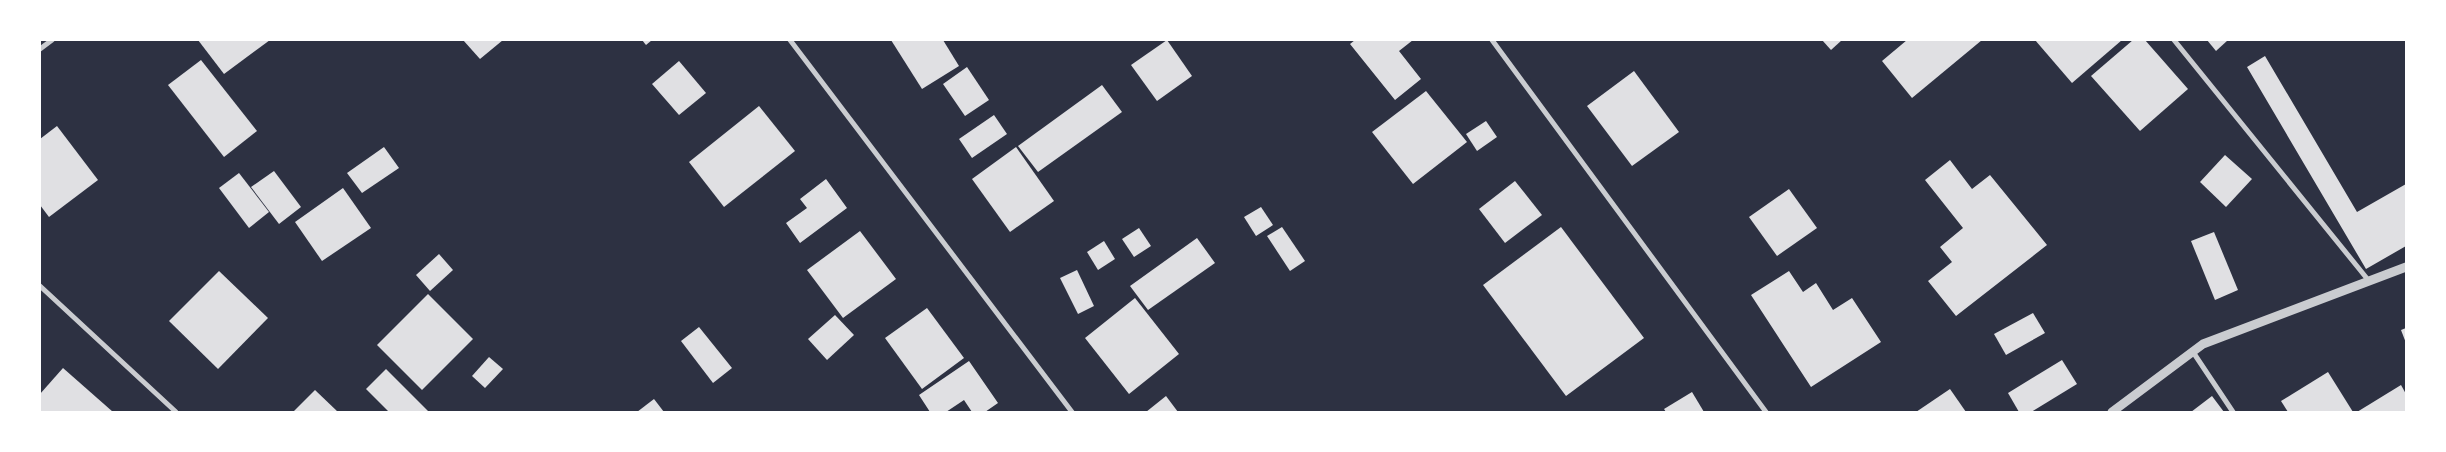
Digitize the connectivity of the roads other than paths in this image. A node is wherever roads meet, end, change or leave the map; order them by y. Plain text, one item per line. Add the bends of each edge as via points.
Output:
1 (52, 40) edge
2 (790, 40) edge
3 (1492, 40) edge
4 (2174, 40) edge
5 (40, 49) edge
6 (2406, 267) edge
7 (2370, 281) junction
8 (40, 286) edge
9 (2193, 352) junction
10 (176, 412) edge
11 (1072, 412) edge
12 (1766, 412) edge
13 (2112, 412) edge
14 (2233, 412) edge

1 - 5 street
2 - 11 street
3 - 12 street
4 - 7 street
6 - 7 street
7 - 9 street via 2203,344
8 - 10 street
9 - 13 street
9 - 14 street

